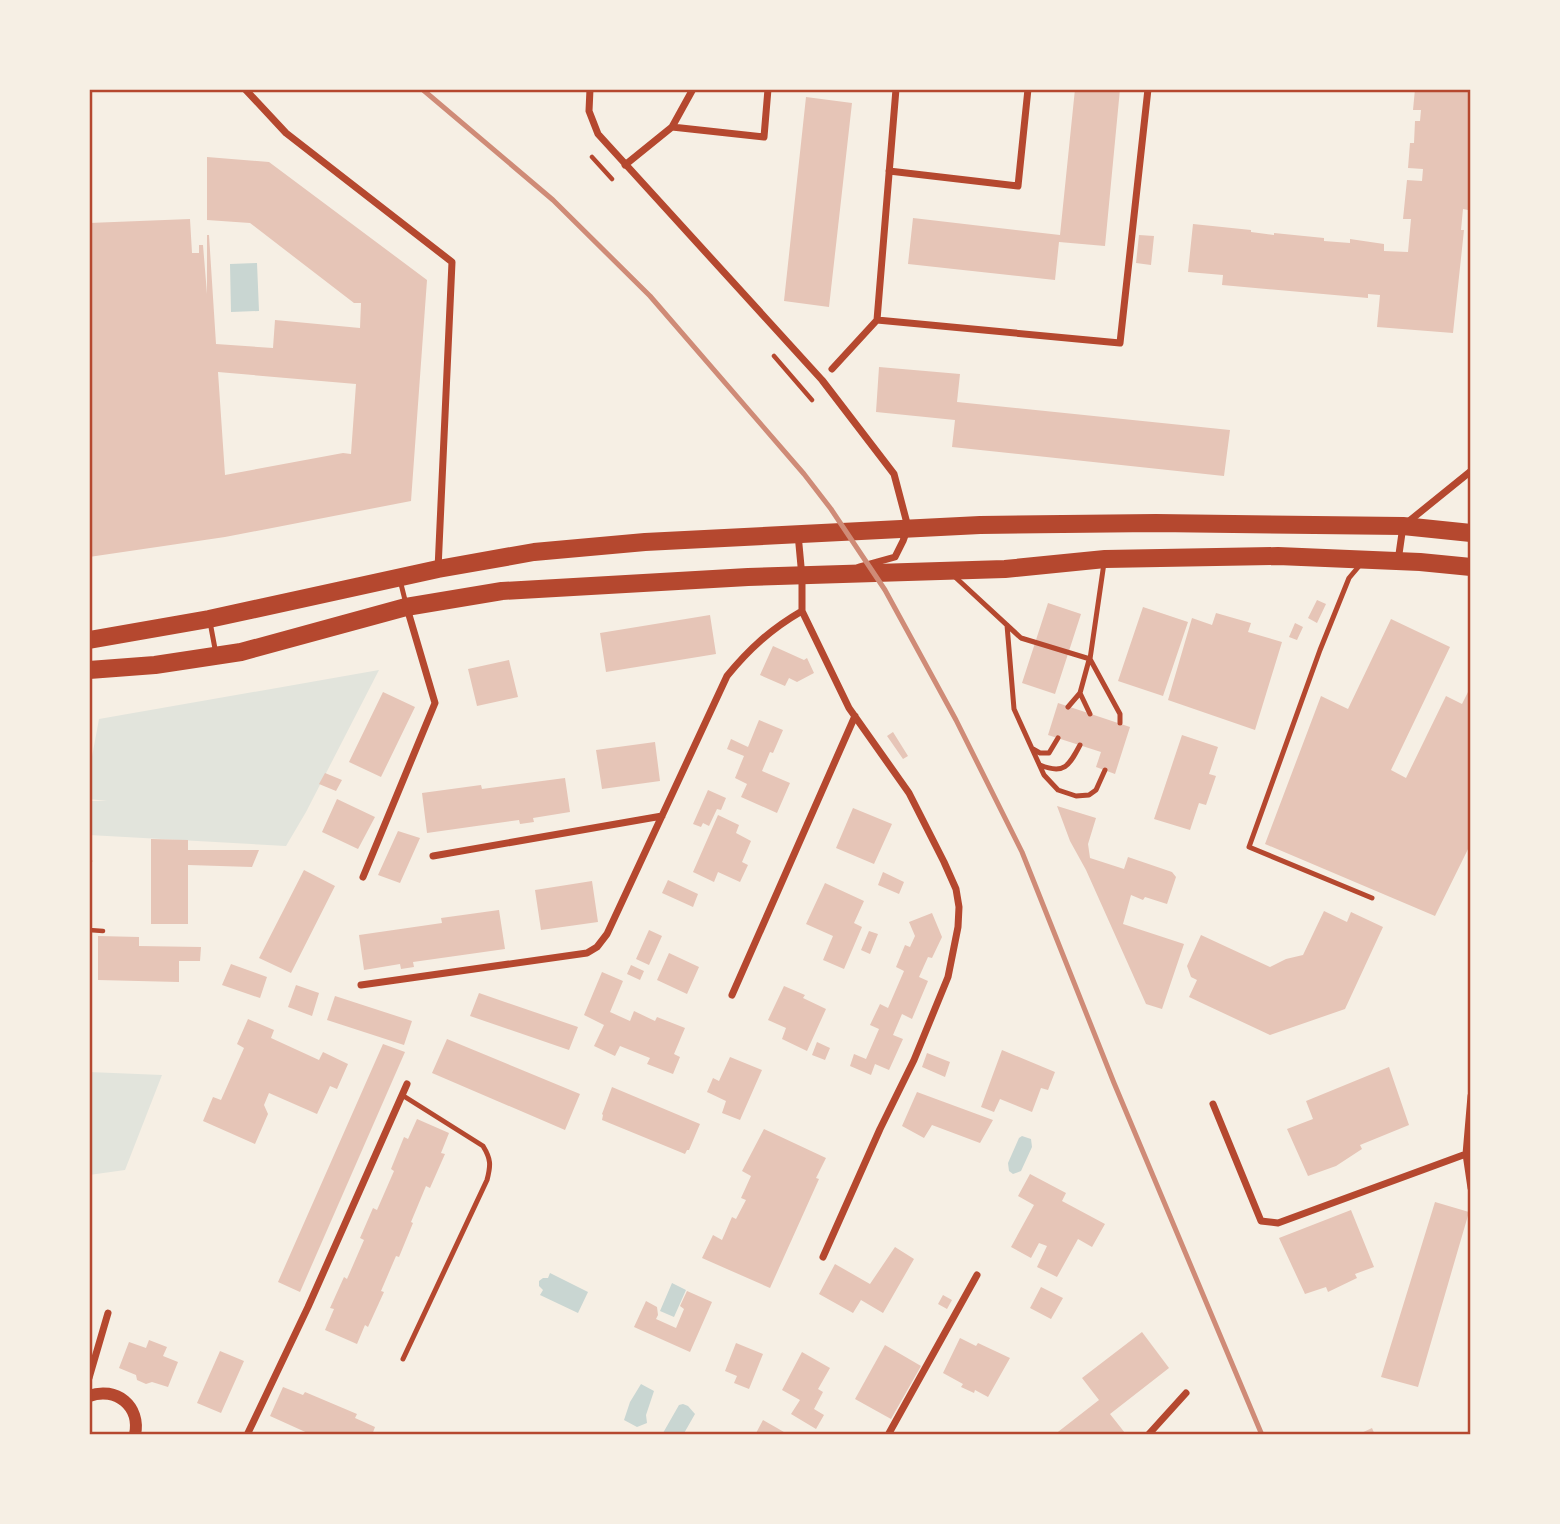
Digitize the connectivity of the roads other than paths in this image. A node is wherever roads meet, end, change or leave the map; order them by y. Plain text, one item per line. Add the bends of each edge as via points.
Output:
1 (246, 89) edge
2 (590, 89) edge
3 (693, 89) edge
4 (768, 89) edge
5 (896, 89) edge
6 (1028, 89) edge
7 (1147, 89) edge
8 (672, 127) junction
9 (625, 165) junction
10 (889, 171) junction
11 (877, 320) junction
12 (832, 369) joint
13 (822, 380) junction
14 (1471, 471) edge
15 (1404, 526) junction
16 (908, 527) junction
17 (798, 533) junction
18 (1471, 533) edge
19 (1105, 558) junction
20 (1365, 560) junction
21 (1398, 561) junction
22 (1471, 568) edge
23 (438, 569) junction
24 (950, 572) junction
25 (832, 576) junction
26 (399, 577) junction
27 (802, 577) junction
28 (406, 607) junction
29 (802, 611) junction
30 (209, 619) junction
31 (1007, 625) junction
32 (89, 640) edge
33 (216, 655) junction
34 (1090, 659) junction
35 (89, 670) edge
36 (1080, 693) junction
37 (1068, 707) dead end
38 (1090, 714) dead end
39 (855, 716) junction
40 (1119, 723) dead end
41 (1058, 738) dead end
42 (1080, 745) dead end
43 (1031, 747) junction
44 (1040, 765) junction
45 (1105, 770) dead end
46 (662, 816) junction
47 (433, 856) dead end
48 (363, 877) dead end
49 (1372, 898) dead end
50 (361, 985) dead end
51 (732, 995) dead end
52 (407, 1084) dead end
53 (402, 1095) junction
54 (1471, 1096) edge
55 (1213, 1104) dead end
56 (1466, 1154) junction
57 (1471, 1188) edge
58 (823, 1257) dead end
59 (977, 1275) dead end
60 (108, 1313) dead end
61 (403, 1359) dead end
62 (89, 1378) edge
63 (1186, 1393) dead end
64 (89, 1396) edge
65 (135, 1435) edge
66 (247, 1435) edge
67 (888, 1435) edge
68 (1149, 1435) edge

1 - 23 street via 286,133 452,262
2 - 9 street via 589,111 598,134
3 - 8 street
4 - 8 street via 764,137
5 - 10 street
6 - 10 street via 1018,186
7 - 11 street via 1120,343
8 - 9 street
9 - 13 street
10 - 11 street
11 - 12 street
12 - 13 lane
13 - 16 street via 894,474
14 - 15 street
15 - 16 main road
15 - 18 main road
15 - 21 street
16 - 17 main road
16 - 25 street via 895,557
17 - 23 main road via 548,551
17 - 27 street
19 - 20 main road
19 - 24 main road
19 - 34 lane
20 - 21 main road
20 - 49 lane via 1344,590 1249,847
21 - 22 main road
23 - 26 main road
24 - 25 main road
24 - 31 lane
25 - 27 main road
26 - 28 lane
26 - 30 main road
27 - 28 main road via 502,592
27 - 29 street
28 - 33 main road
28 - 48 street via 435,704
29 - 39 street
29 - 46 street via 774,628 727,676
30 - 32 main road
30 - 33 lane
31 - 34 lane via 1021,638
31 - 43 lane via 1014,709
33 - 35 main road
34 - 36 lane
34 - 40 lane via 1120,714
36 - 37 lane
36 - 38 lane
39 - 51 street
39 - 58 street via 909,793 944,862 956,889 958,927 948,977
41 - 43 lane via 1049,753
42 - 44 lane via 1064,769
43 - 44 lane
44 - 45 lane via 1058,790 1076,796 1089,796 1096,790
46 - 47 street
46 - 50 street via 607,934 587,953
52 - 53 street
53 - 61 lane via 483,1146 491,1166
53 - 66 street
54 - 56 street
55 - 56 street via 1261,1221 1267,1223 1278,1223
56 - 57 street
59 - 67 street
60 - 62 street
63 - 68 street
64 - 65 street via 107,1393 124,1399 135,1414

